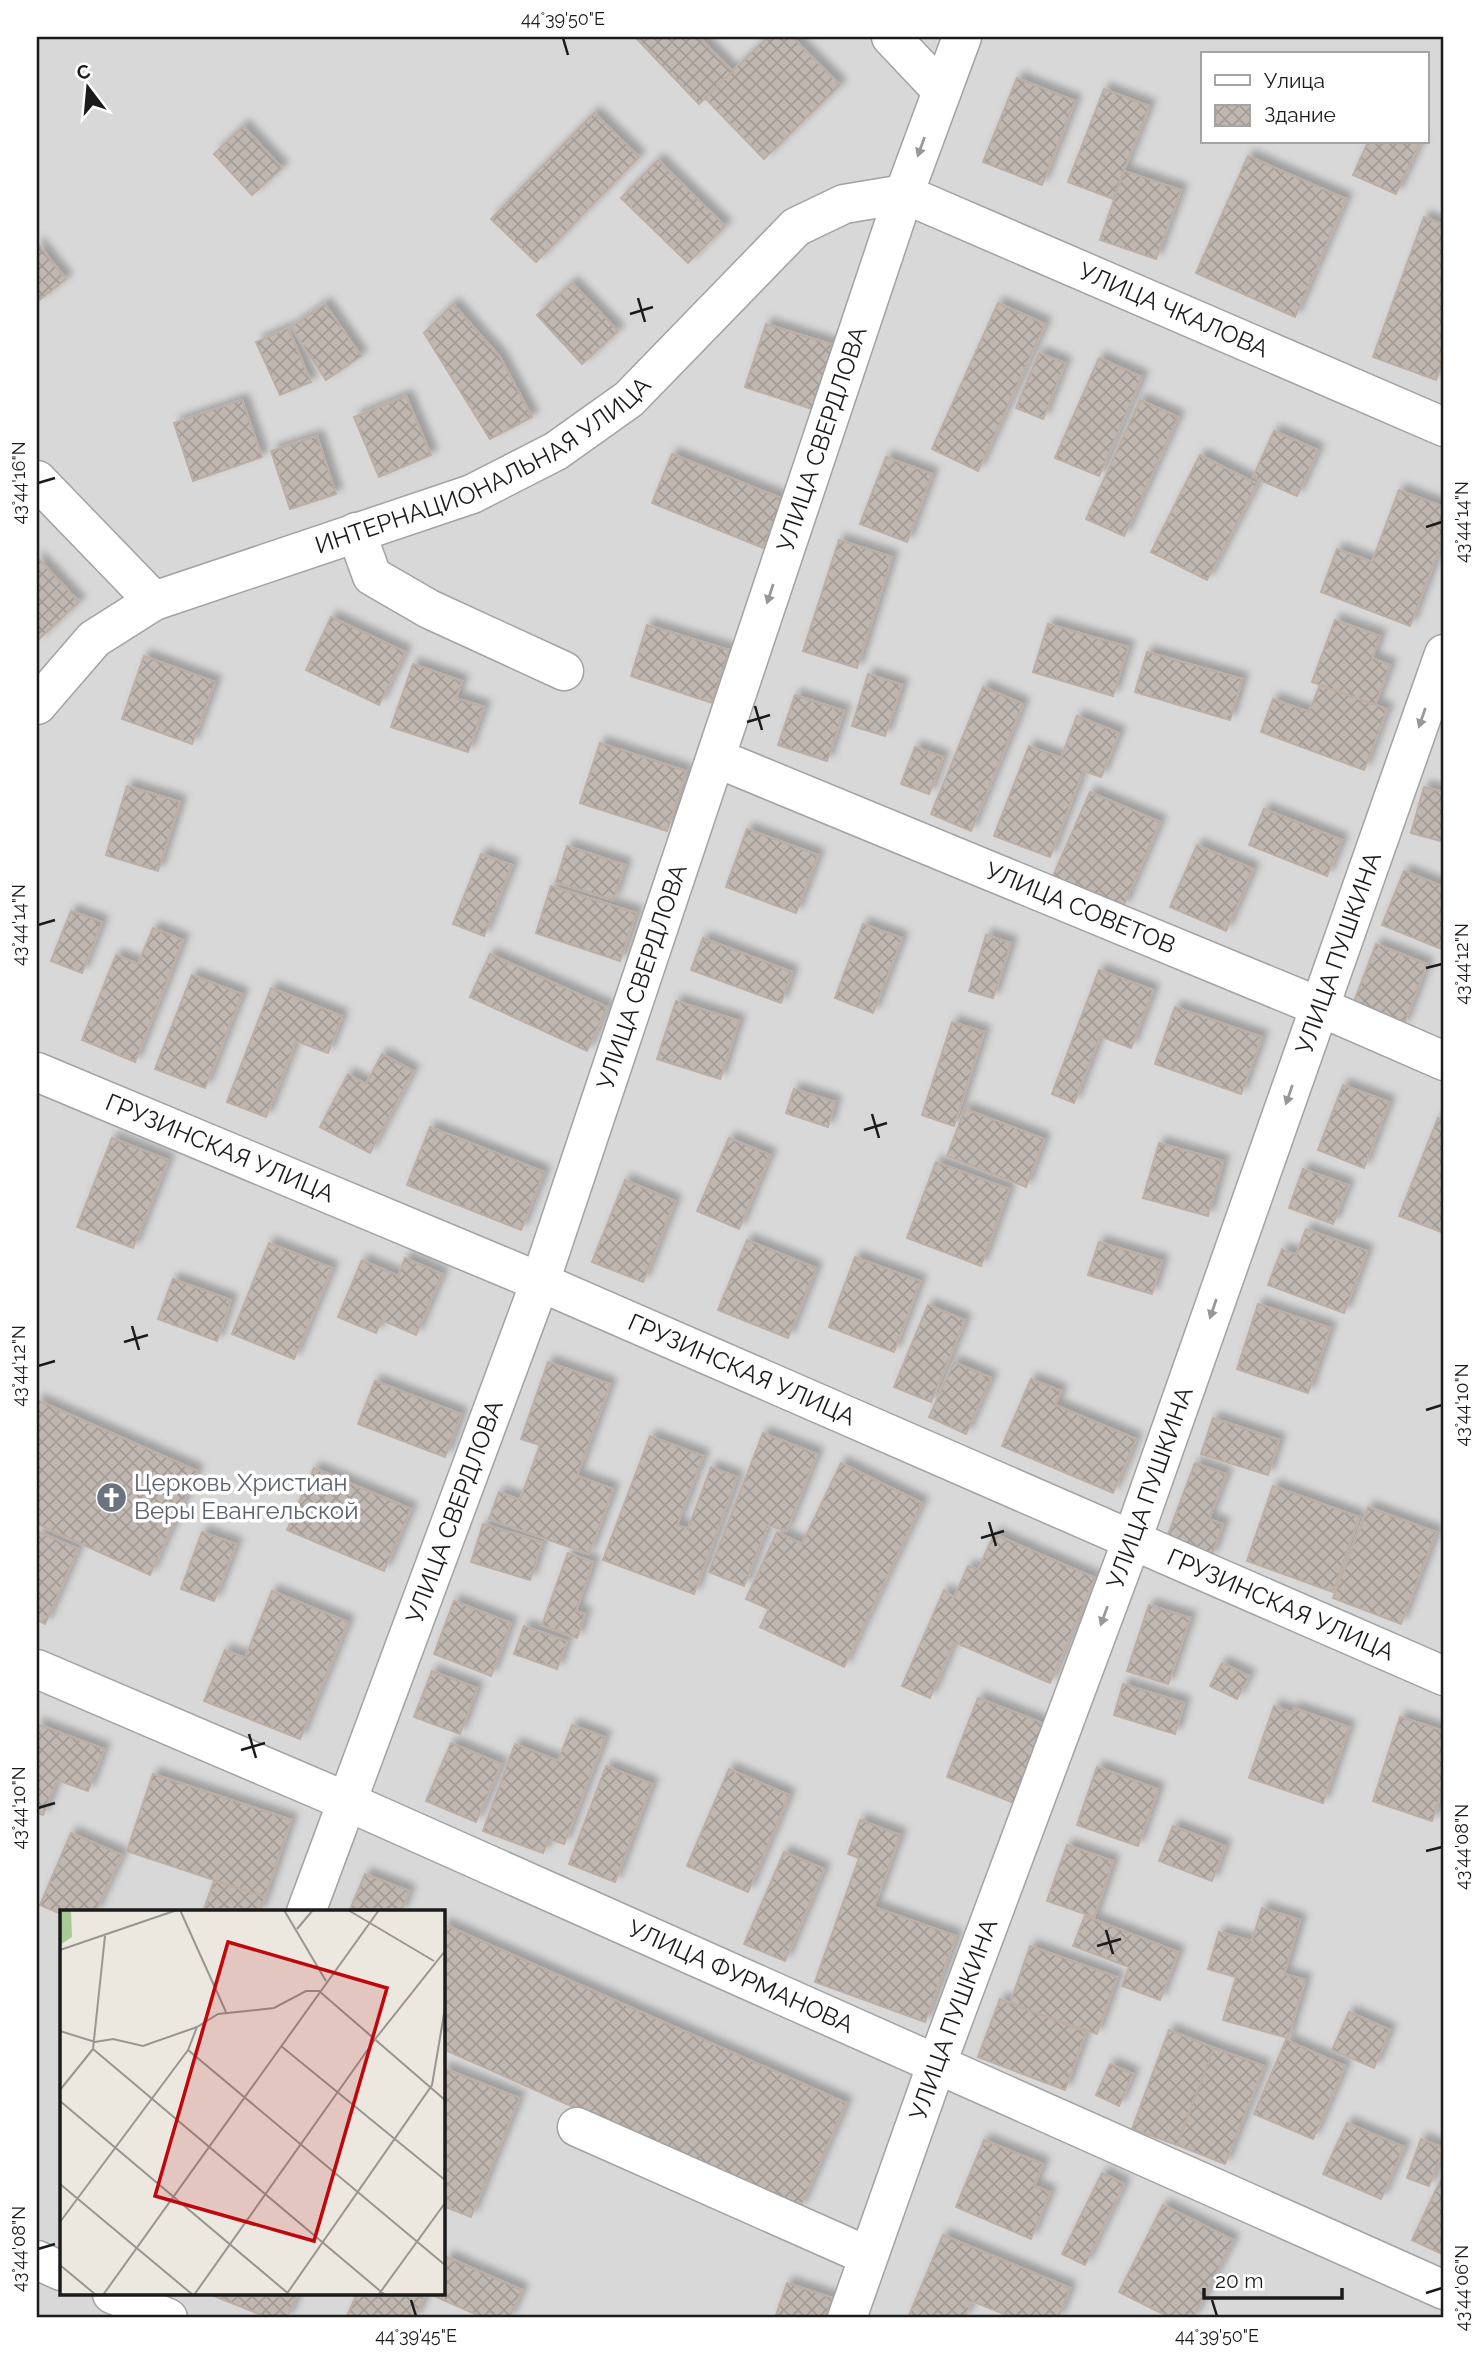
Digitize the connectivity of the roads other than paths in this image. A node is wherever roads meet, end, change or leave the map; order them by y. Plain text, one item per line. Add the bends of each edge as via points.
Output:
1 (891, 37) edge
2 (962, 37) edge
3 (942, 91) junction
4 (904, 194) junction
5 (1444, 428) edge
6 (37, 480) edge
7 (356, 532) junction
8 (154, 601) junction
9 (1444, 654) edge
10 (564, 671) dead end
11 (37, 705) edge
12 (716, 758) junction
13 (1320, 1007) junction
14 (1444, 1061) edge
15 (37, 1072) edge
16 (540, 1282) junction
17 (1132, 1540) junction
18 (37, 1670) edge
19 (1444, 1676) edge
20 (348, 1802) junction
21 (307, 1910) edge
22 (937, 2063) junction
23 (577, 2127) dead end
24 (869, 2256) junction
25 (37, 2260) edge
26 (60, 2271) edge
27 (1444, 2290) edge
28 (118, 2296) edge
29 (160, 2311) edge
30 (847, 2318) edge

1 - 3 street
2 - 3 street, УЛИЦА СВЕРДЛОВА
3 -> 4 street, УЛИЦА СВЕРДЛОВА
4 - 5 street, УЛИЦА ЧКАЛОВА
4 - 7 street, ИНТЕРНАЦИОНАЛЬНАЯ УЛИЦА via 844,204 796,227 629,399 556,451 472,494
4 -> 12 street, УЛИЦА СВЕРДЛОВА
6 - 8 street
7 - 8 street, ИНТЕРНАЦИОНАЛЬНАЯ УЛИЦА
7 - 10 street via 372,576 429,610
8 - 11 street, ИНТЕРНАЦИОНАЛЬНАЯ УЛИЦА via 94,639
9 -> 13 street, УЛИЦА ПУШКИНА
12 - 13 street, УЛИЦА СОВЕТОВ
12 - 16 street, УЛИЦА СВЕРДЛОВА
13 - 14 street, УЛИЦА СОВЕТОВ
13 -> 17 street, УЛИЦА ПУШКИНА
15 - 16 street, ГРУЗИНСКАЯ УЛИЦА
16 - 17 street, ГРУЗИНСКАЯ УЛИЦА
16 - 20 street, УЛИЦА СВЕРДЛОВА
17 - 19 street, ГРУЗИНСКАЯ УЛИЦА
17 -> 22 street, УЛИЦА ПУШКИНА
18 - 20 street, УЛИЦА ФУРМАНОВА
20 - 21 street, УЛИЦА СВЕРДЛОВА
20 - 22 street, УЛИЦА ФУРМАНОВА
22 - 24 street, УЛИЦА ПУШКИНА
22 - 27 street, УЛИЦА ФУРМАНОВА
23 - 24 street
24 - 30 street, УЛИЦА ПУШКИНА
25 - 26 street
28 - 29 street

